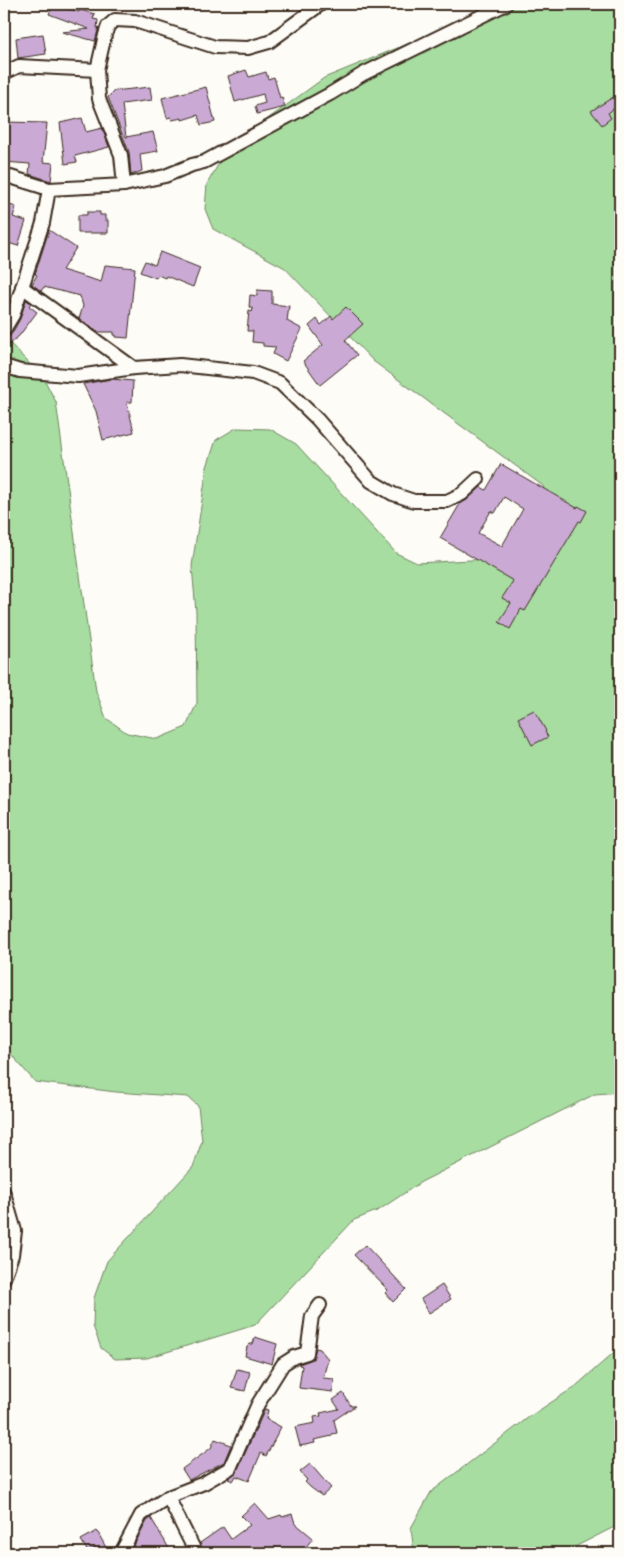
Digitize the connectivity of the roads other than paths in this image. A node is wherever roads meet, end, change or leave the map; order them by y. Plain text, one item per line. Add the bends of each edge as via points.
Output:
1 (321, 4) edge
2 (506, 4) edge
3 (97, 70) junction
4 (4, 73) edge
5 (4, 175) edge
6 (124, 185) junction
7 (49, 188) junction
8 (22, 287) junction
9 (4, 330) edge
10 (4, 366) edge
11 (134, 368) junction
12 (478, 479) dead end
13 (4, 1193) edge
14 (4, 1278) edge
15 (320, 1305) dead end
16 (168, 1497) junction
17 (121, 1553) edge
18 (196, 1553) edge

1 - 3 street via 269,42 248,48 215,47 135,21 115,20 108,26
2 - 6 street via 363,74 204,162 165,176
3 - 4 street via 19,66
3 - 6 street via 99,99 121,155
5 - 7 street
6 - 7 street
7 - 8 street via 43,223
8 - 9 street via 13,315
8 - 11 street
10 - 11 street via 20,371 78,376
11 - 12 street via 180,365 220,368 253,373 280,383 317,419 371,481 393,494 414,501 447,500 462,494
13 - 14 street via 15,1231 12,1255
15 - 16 street via 312,1316 307,1353 283,1364 258,1404 230,1468 204,1484
16 - 17 street via 141,1515
16 - 18 street

